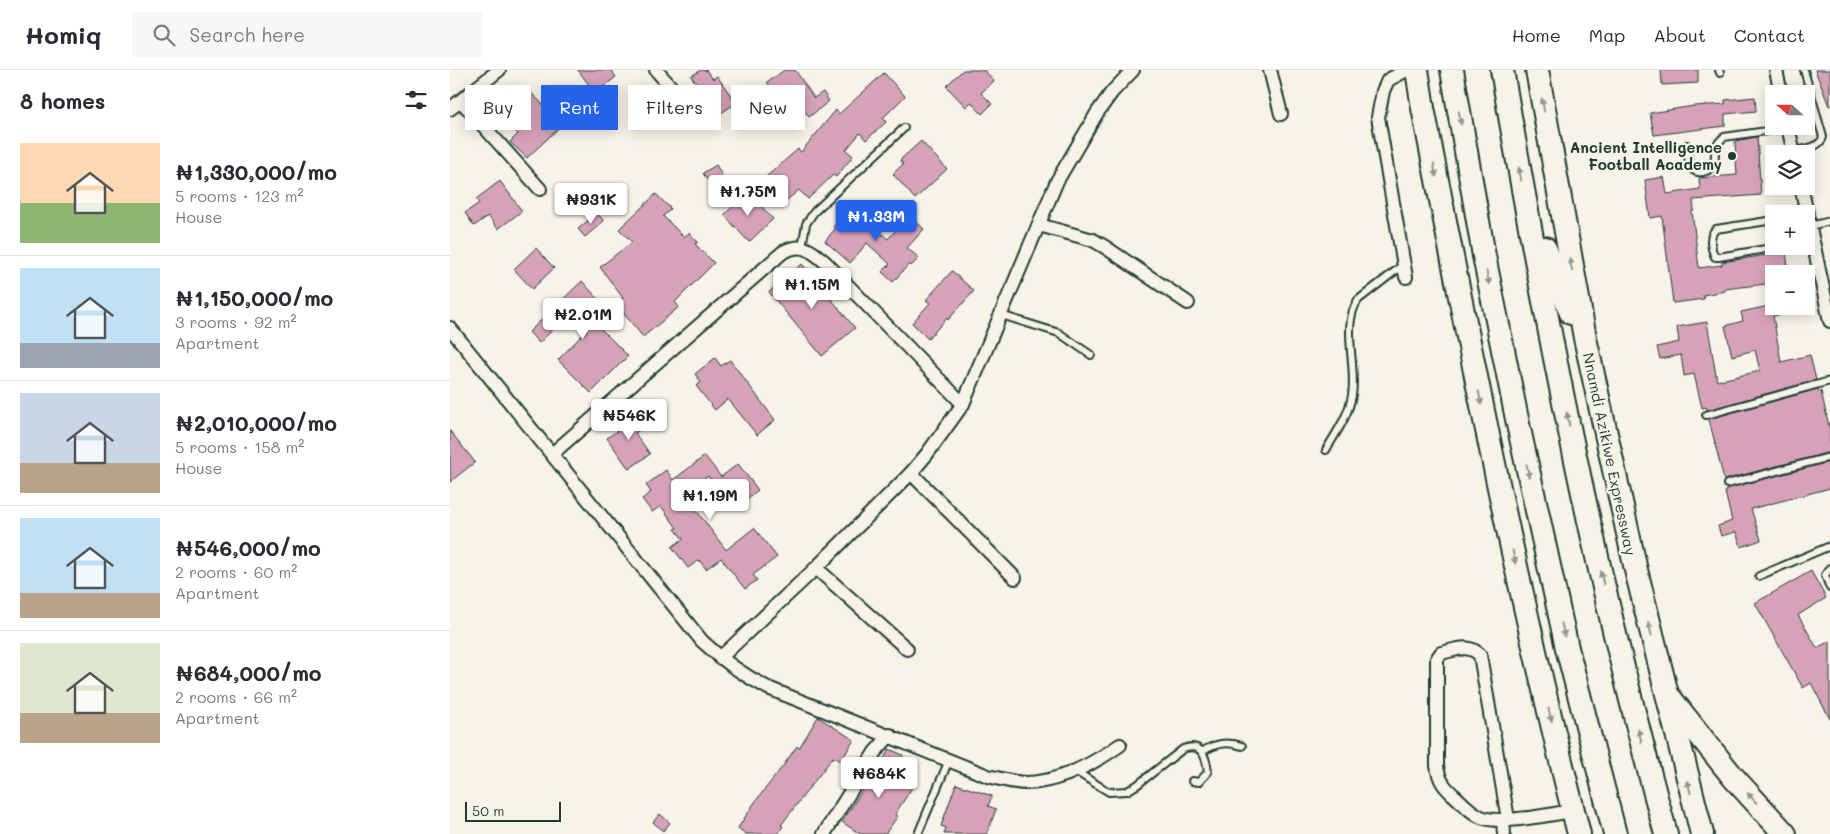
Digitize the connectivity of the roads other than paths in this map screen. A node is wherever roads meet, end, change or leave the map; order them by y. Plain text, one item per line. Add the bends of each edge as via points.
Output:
1 (500, 70) edge
2 (656, 70) edge
3 (1133, 70) edge
4 (1270, 70) edge
5 (1407, 70) edge
6 (1452, 70) edge
7 (1502, 70) edge
8 (1537, 70) edge
9 (1776, 70) edge
10 (1804, 70) edge
11 (669, 85) edge
12 (1779, 85) edge
13 (461, 101) junction
14 (450, 109) edge
15 (1281, 114) dead end
16 (904, 128) dead end
17 (1765, 131) edge
18 (1687, 145) dead end
19 (1815, 146) edge
20 (540, 189) dead end
21 (1525, 207) junction
22 (1815, 219) edge
23 (1765, 221) edge
24 (1830, 221) edge
25 (1039, 225) junction
26 (802, 247) junction
27 (1765, 249) edge
28 (1813, 255) edge
29 (1405, 271) joint
30 (1188, 303) dead end
31 (1001, 315) junction
32 (1830, 320) edge
33 (450, 328) edge
34 (1585, 338) junction
35 (1468, 343) junction
36 (1091, 355) dead end
37 (1830, 381) edge
38 (963, 404) junction
39 (1706, 415) dead end
40 (1518, 424) junction
41 (1326, 450) dead end
42 (552, 454) junction
43 (1830, 457) edge
44 (911, 473) junction
45 (1727, 484) dead end
46 (1830, 546) edge
47 (816, 568) junction
48 (1830, 568) edge
49 (1760, 576) dead end
50 (1015, 578) dead end
51 (1830, 588) edge
52 (906, 649) dead end
53 (720, 658) junction
54 (1665, 692) junction
55 (890, 736) junction
56 (1120, 746) dead end
57 (1242, 746) dead end
58 (1202, 752) junction
59 (949, 760) junction
60 (1074, 771) junction
61 (1192, 781) dead end
62 (1567, 813) edge
63 (1505, 820) junction
64 (824, 834) edge
65 (918, 834) edge
66 (1504, 834) edge
67 (1579, 834) edge
68 (1615, 834) edge
69 (1666, 834) edge
70 (1702, 834) edge
71 (1785, 834) edge

1 - 13 street
2 - 11 street
3 - 25 street via 1112,92 1078,142
4 - 15 street
5 - 29 street via 1388,80 1378,117
5 -> 35 highway via 1422,108
6 -> 40 highway via 1484,256
21 -> 7 highway
34 -> 8 highway, Nnamdi Azikiwe Expressway
9 - 12 street
10 - 19 lane via 1822,137 1822,142
13 - 14 street
13 - 20 street
16 - 26 lane via 814,212 806,224
17 - 18 lane via 1724,137 1714,150 1712,168 1699,172 1689,165
21 - 34 highway via 1534,218 1570,310
69 -> 21 highway via 1640,740 1588,515
22 - 24 lane
23 - 27 lane via 1716,229 1711,237 1715,257
25 - 30 street via 1093,240
25 - 31 street
26 - 38 street via 813,251 826,263
26 - 42 street via 783,252
28 - 32 street
29 - 41 lane via 1358,300 1353,308 1350,321 1352,396 1349,409
31 - 36 lane via 1059,333
31 - 38 street
33 - 42 street
54 -> 34 highway, Nnamdi Azikiwe Expressway
35 - 40 highway
35 -> 62 highway
37 - 39 lane
38 - 44 street
40 -> 68 highway via 1567,648
42 - 53 street via 702,641
43 - 45 lane
44 - 47 street
44 - 50 street
46 - 49 lane
47 - 52 street
47 - 53 street
48 - 51 lane via 1825,575
53 - 55 street via 742,675 768,688
70 -> 54 highway, Nnamdi Azikiwe Expressway
71 -> 54 highway via 1733,777
55 - 59 street
55 - 64 street via 875,752
56 - 60 street
57 - 58 lane via 1222,743
58 - 60 lane via 1192,746 1183,748 1137,785 1116,793 1099,788
58 - 61 lane via 1208,772 1199,782
59 - 60 street via 988,776 1016,782 1044,781
59 - 65 lane
62 - 63 street
62 - 67 highway
63 - 63 street via 1480,655 1474,649 1465,648 1441,653 1437,659 1438,776 1443,786 1470,810 1481,817
63 - 66 street

